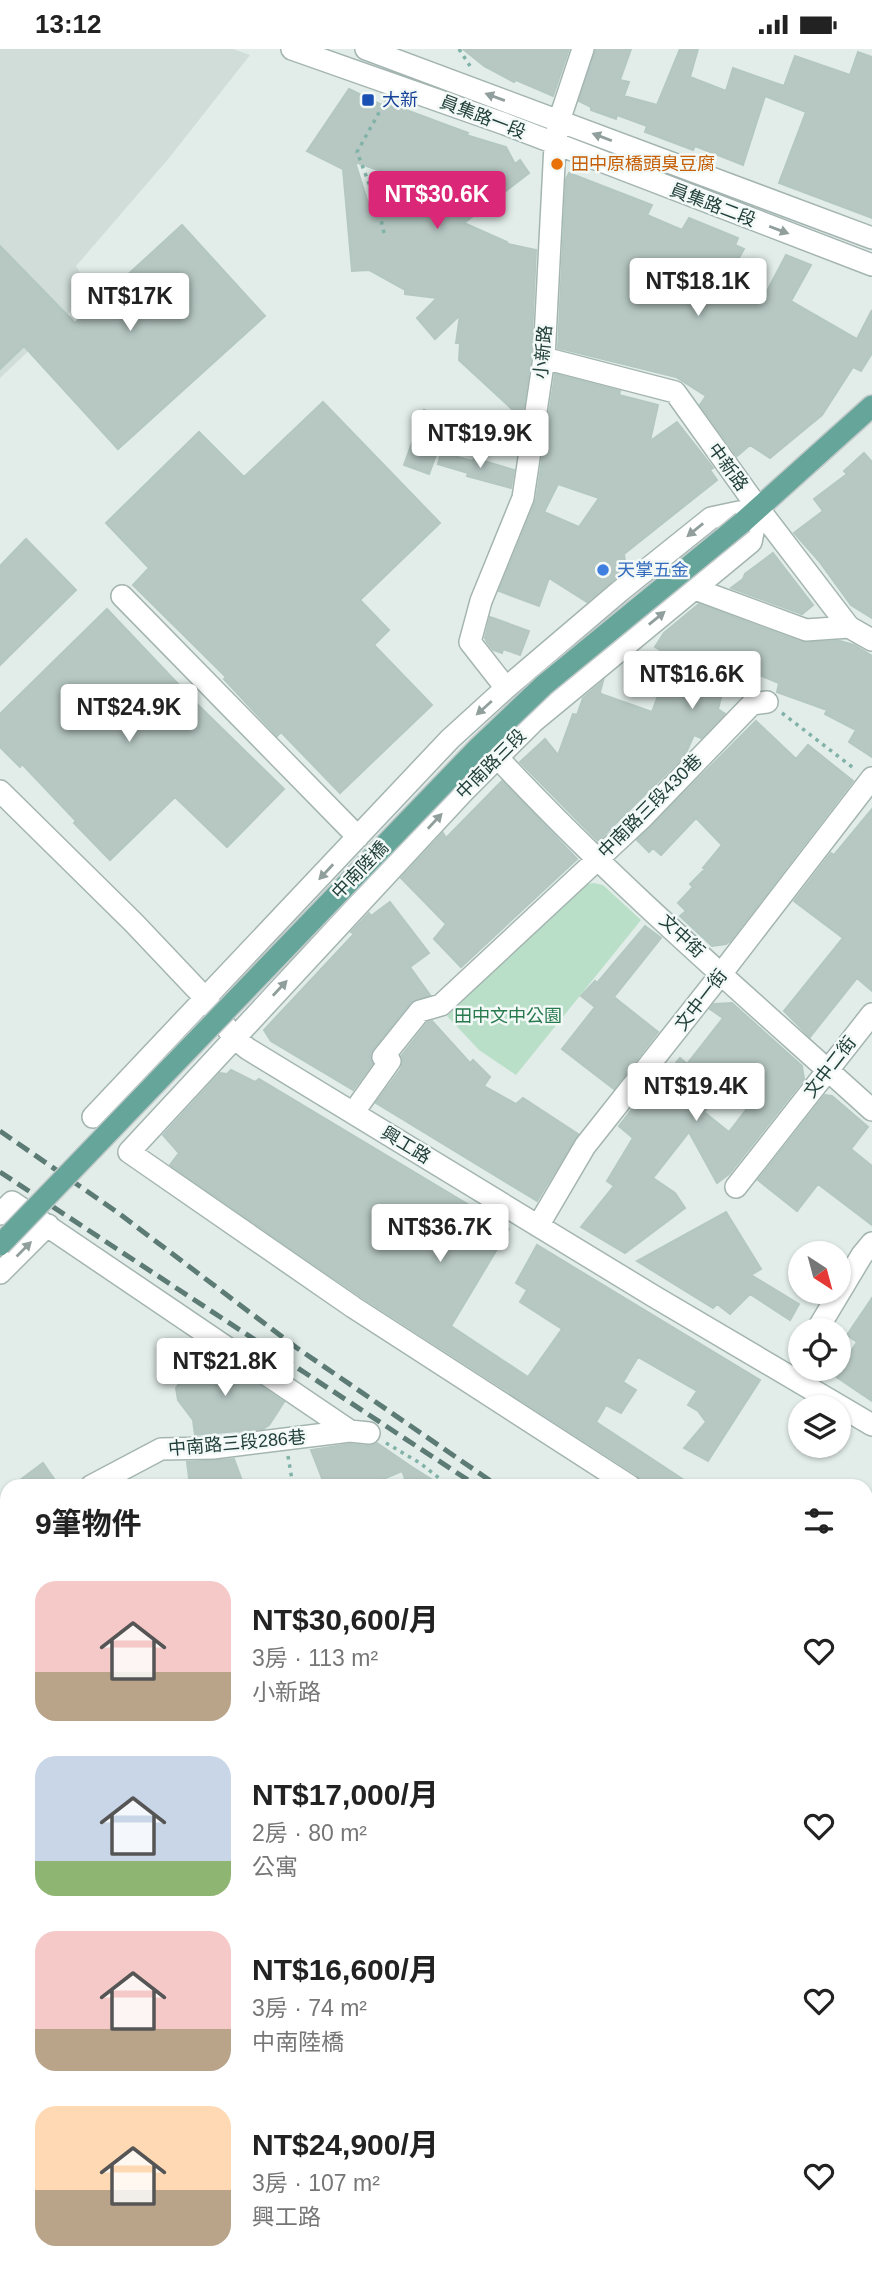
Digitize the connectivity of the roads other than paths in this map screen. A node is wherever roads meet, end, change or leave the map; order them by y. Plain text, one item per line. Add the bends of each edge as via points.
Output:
1 (292, 49) edge
2 (366, 49) edge
3 (583, 49) edge
4 (356, 70) junction
5 (559, 121) junction
6 (555, 145) junction
7 (872, 238) edge
8 (872, 265) edge
9 (544, 358) junction
10 (872, 405) edge
11 (751, 515) junction
12 (695, 589) junction
13 (122, 596) dead end
14 (849, 627) junction
15 (872, 641) edge
16 (506, 688) junction
17 (767, 702) road end
18 (497, 757) junction
19 (871, 780) edge
20 (0, 791) edge
21 (358, 837) junction
22 (598, 858) junction
23 (722, 974) junction
24 (206, 999) junction
25 (872, 1014) edge
26 (234, 1038) junction
27 (828, 1070) junction
28 (872, 1110) edge
29 (353, 1113) junction
30 (93, 1117) dead end
31 (736, 1187) dead end
32 (6, 1208) edge
33 (48, 1225) junction
34 (538, 1226) junction
35 (872, 1243) edge
36 (0, 1244) edge
37 (0, 1273) edge
38 (824, 1318) edge
39 (788, 1363) edge
40 (814, 1381) edge
41 (872, 1425) edge
42 (104, 1479) edge
43 (619, 1479) edge

1 - 4 street, 員集路一段
2 - 4 street
5 -> 2 street, 員集路一段
3 - 5 street, 小新路
4 - 6 street, 員集路一段
5 - 6 street, 小新路
7 -> 5 street, 員集路二段
6 -> 8 street, 員集路二段
6 - 9 street, 小新路
9 - 11 street, 中新路 via 675,392
9 - 16 street, 小新路 via 523,498 481,601 470,642
10 - 11 main road
11 - 12 street, 中南路三段 via 751,542
11 - 14 street, 中新路
11 -> 16 street via 711,518
11 - 36 main road, 中南陸橋, bridge via 544,685 478,748
12 - 14 street via 806,630
18 -> 12 street, 中南路三段
13 - 21 street
14 - 15 street, 中新路
16 -> 21 street via 450,739
17 - 22 street, 中南路三段430巷 via 752,704
18 - 22 street, 文中街
26 -> 18 street, 中南路三段
19 - 23 street, 文中一街
20 - 24 street, 興工路
21 -> 24 street
22 - 23 street, 文中街
22 - 29 street, 中南路三段430巷 via 441,1005 420,1011 383,1057 390,1061
23 - 27 street, 文中街
23 - 34 street, 文中一街 via 585,1146
24 - 26 street, 興工路
24 - 30 street
25 - 27 street, 文中二街
26 - 29 street, 興工路
26 - 43 street, 中南路三段 via 129,1151 353,1307
27 - 28 street, 文中街
27 - 31 street, 文中二街
29 - 34 street, 興工路
32 - 33 street
37 -> 33 street
33 - 42 street, 中南路三段286巷 via 360,1432 161,1449
34 - 39 street, 興工路
35 - 38 street
40 - 41 street, 興工路

